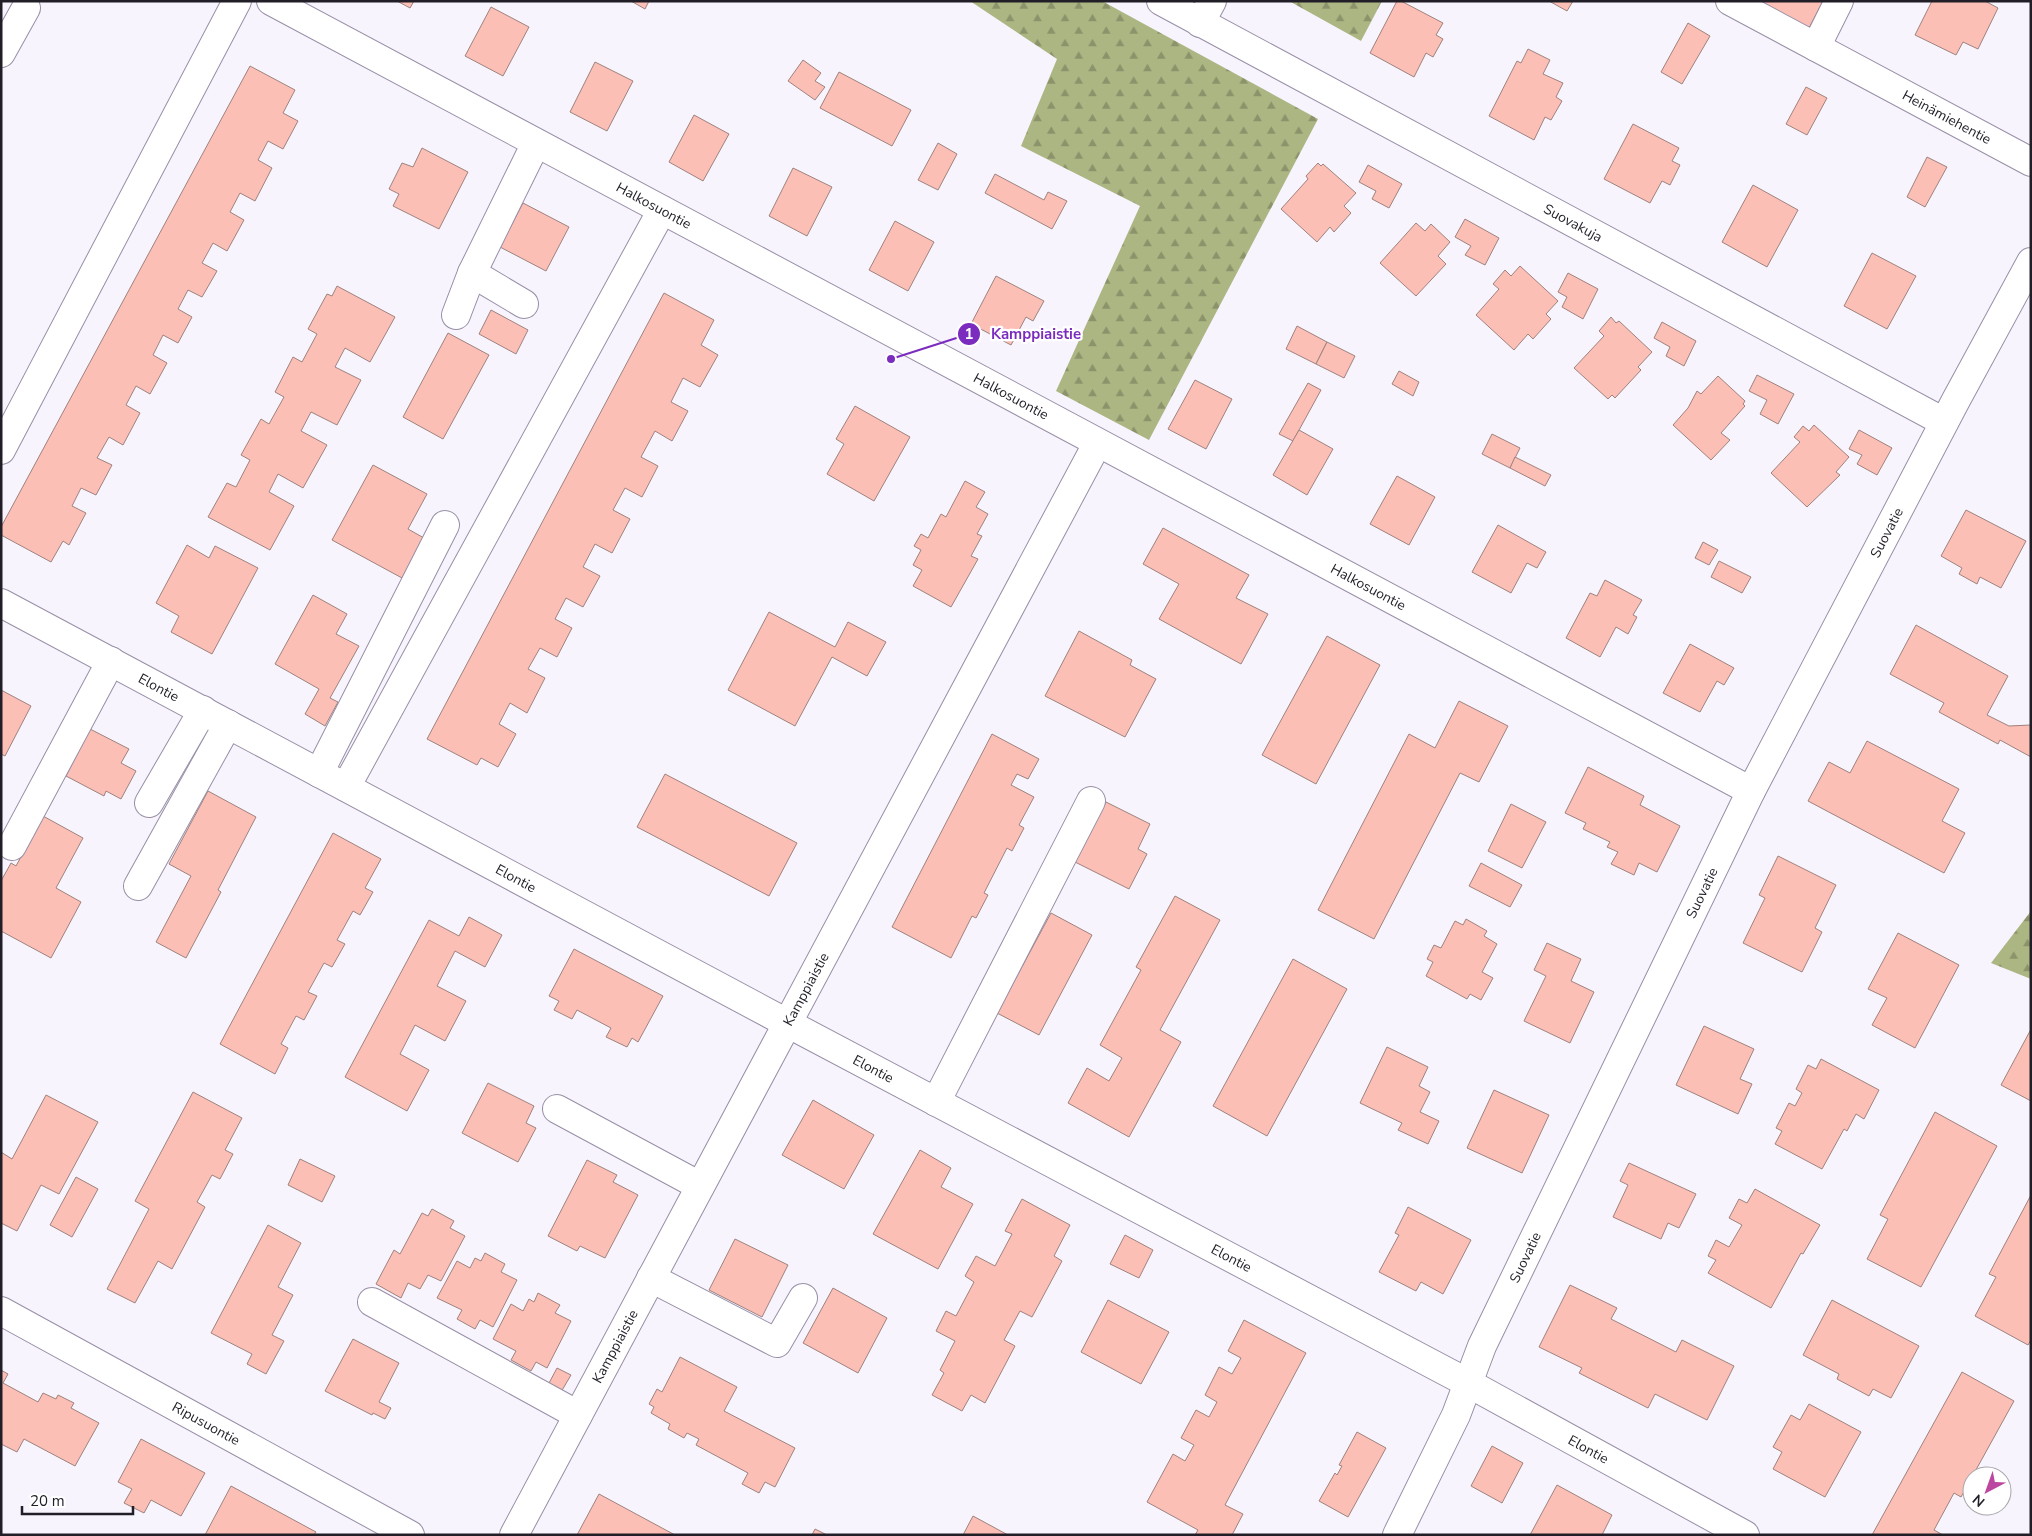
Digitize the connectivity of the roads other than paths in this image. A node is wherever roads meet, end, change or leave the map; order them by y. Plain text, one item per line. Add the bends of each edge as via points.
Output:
1 (237, 1) edge
2 (271, 1) edge
3 (1161, 1) edge
4 (1730, 1) edge
5 (1839, 1) edge
6 (26, 8) dead end
7 (1206, 12) edge
8 (1816, 47) junction
9 (1, 53) edge
10 (536, 143) junction
11 (2031, 162) edge
12 (662, 210) junction
13 (2031, 262) edge
14 (472, 274) junction
15 (524, 304) dead end
16 (456, 315) dead end
17 (1944, 422) junction
18 (1097, 444) junction
19 (1, 450) edge
20 (445, 525) dead end
21 (1, 603) edge
22 (111, 661) junction
23 (203, 710) junction
24 (228, 724) junction
25 (319, 773) junction
26 (346, 787) junction
27 (1751, 791) junction
28 (1091, 801) dead end
29 (149, 802) dead end
30 (12, 846) dead end
31 (138, 886) dead end
32 (787, 1023) junction
33 (936, 1102) junction
34 (557, 1108) dead end
35 (700, 1186) junction
36 (651, 1278) junction
37 (803, 1298) dead end
38 (372, 1302) dead end
39 (1, 1311) edge
40 (1468, 1383) junction
41 (578, 1415) junction
42 (410, 1535) edge
43 (514, 1535) edge
44 (1397, 1535) edge
45 (1745, 1535) edge

1 - 19 street
2 - 10 street, Halkosuontie
3 - 7 street, Suovakuja
4 - 8 street, Heinämiehentie
5 - 8 street
6 - 9 street
7 - 17 street, Suovakuja
8 - 11 street, Heinämiehentie
10 - 12 street, Halkosuontie
10 - 14 street
12 - 18 street, Halkosuontie
12 - 26 street
13 - 17 street, Suovatie
14 - 15 street
14 - 16 street
17 - 27 street, Suovatie
18 - 27 street, Halkosuontie
18 - 32 street, Kamppiaistie
20 - 25 street
21 - 22 street, Elontie
22 - 23 street, Elontie
22 - 30 street
23 - 24 street, Elontie
23 - 29 street
24 - 25 street, Elontie
24 - 31 street
25 - 26 street, Elontie
26 - 32 street, Elontie
27 - 40 street, Suovatie via 1482,1346
28 - 33 street
32 - 33 street, Elontie
32 - 35 street, Kamppiaistie
33 - 40 street, Elontie
34 - 35 street
35 - 36 street, Kamppiaistie
36 - 37 street via 777,1343
36 - 41 street, Kamppiaistie
38 - 41 street
39 - 42 street, Ripusuontie
40 - 44 street, Suovatie via 1456,1415
40 - 45 street, Elontie
41 - 43 street, Kamppiaistie

